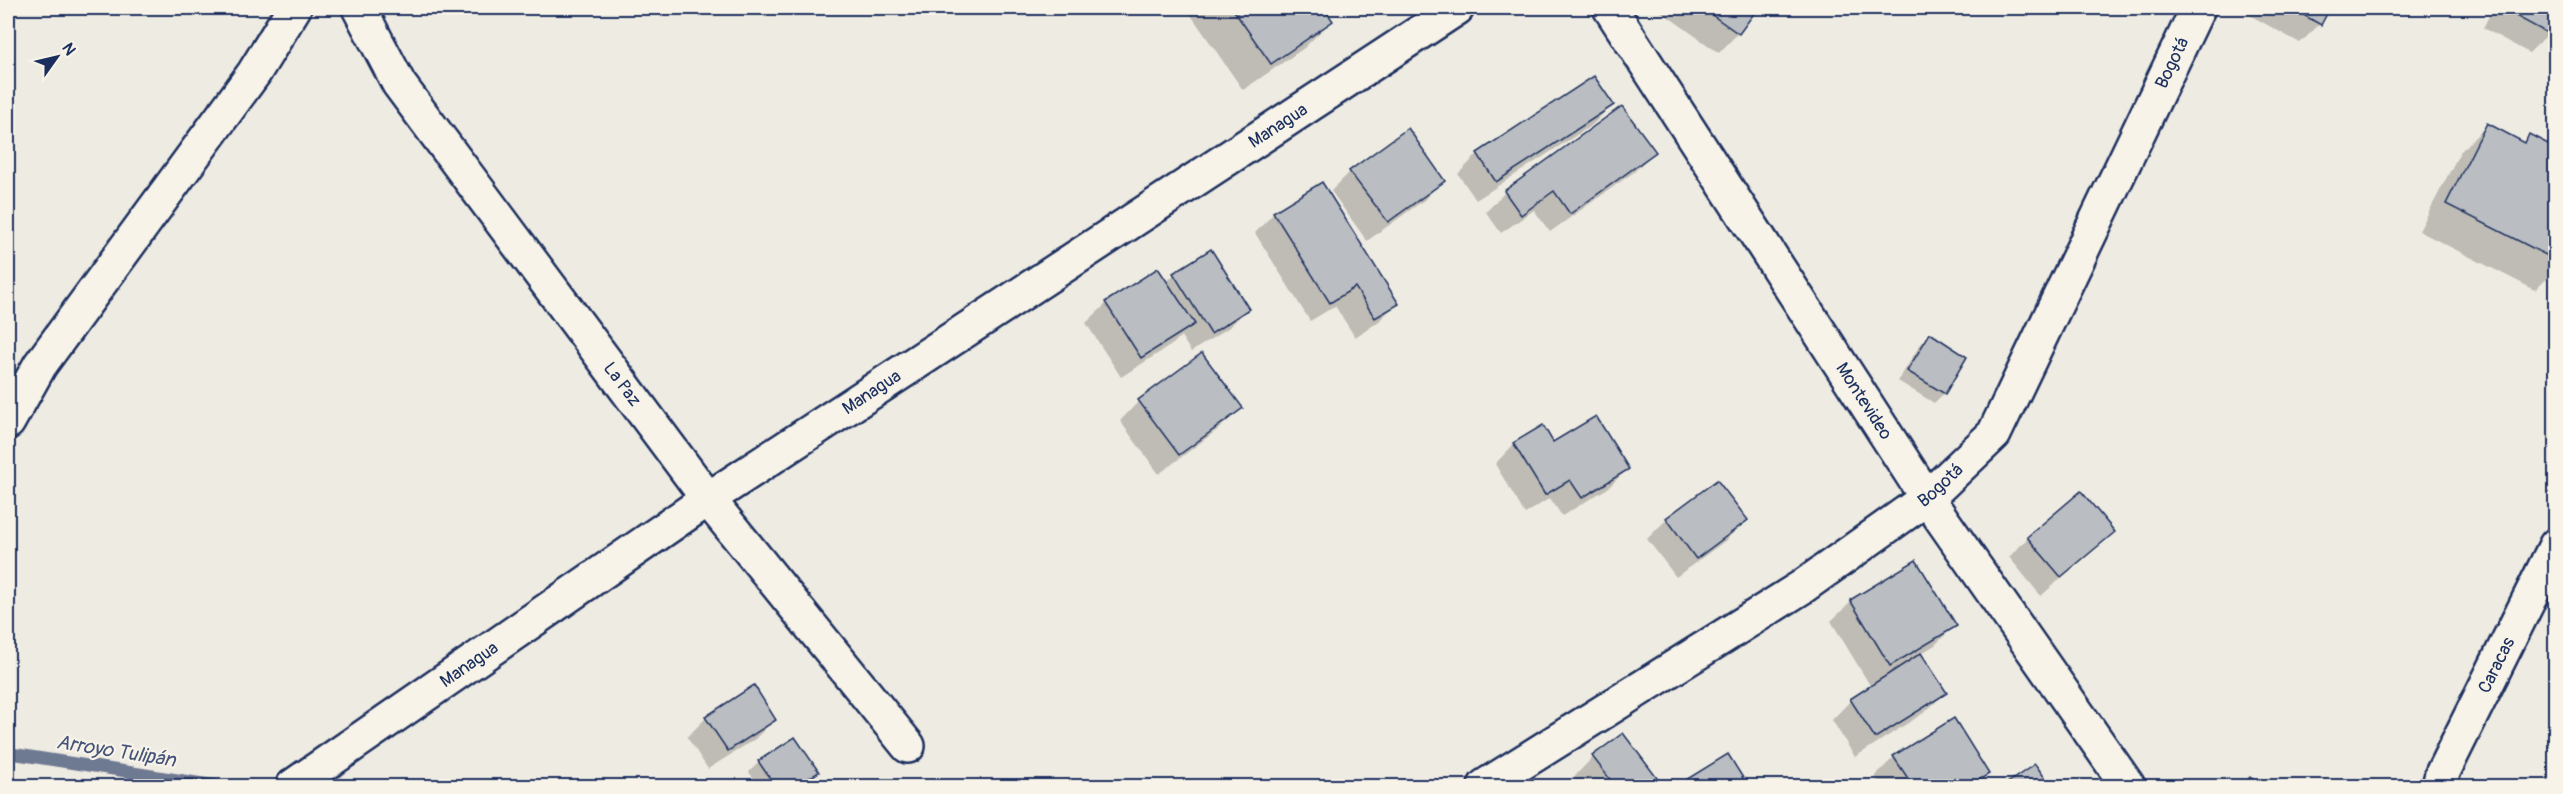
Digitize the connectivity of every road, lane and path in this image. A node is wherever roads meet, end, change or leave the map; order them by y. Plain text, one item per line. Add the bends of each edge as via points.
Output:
1 (294, 8) edge
2 (359, 8) edge
3 (1457, 8) edge
4 (1610, 8) edge
5 (2198, 8) edge
6 (8, 422) edge
7 (1927, 498) junction
8 (708, 499) junction
9 (2556, 545) edge
10 (908, 746) dead end
11 (293, 786) edge
12 (1485, 786) edge
13 (2128, 786) edge
14 (2439, 786) edge

1 - 6 street via 254,73 40,364
2 - 8 street, La Paz via 399,84
3 - 8 street, Managua
4 - 7 street, Montevideo
5 - 7 street, Bogotá via 1994,434
7 - 12 street, Bogotá via 1802,587
7 - 13 street, Montevideo
8 - 10 street, La Paz
8 - 11 street, Managua
9 - 14 street, Caracas

